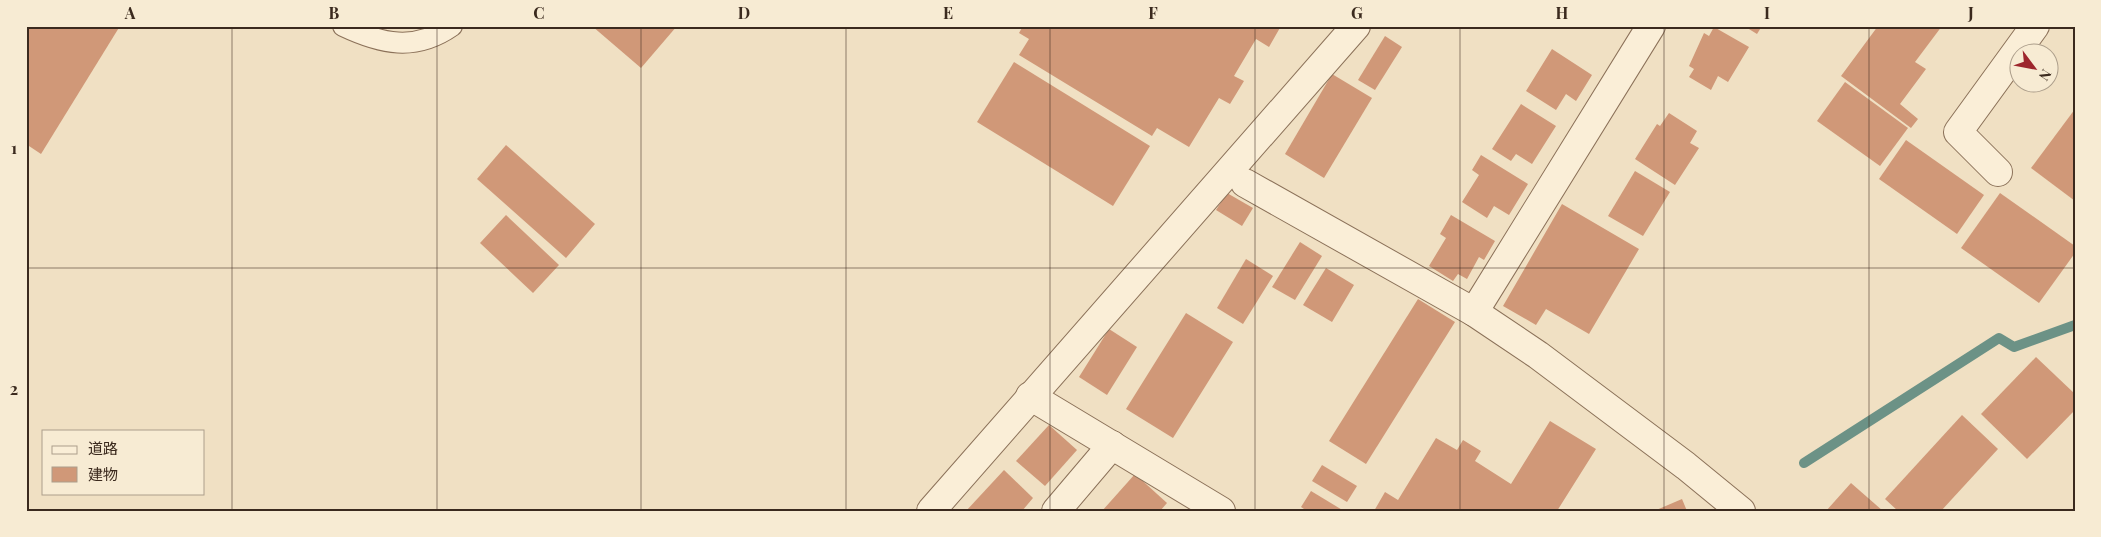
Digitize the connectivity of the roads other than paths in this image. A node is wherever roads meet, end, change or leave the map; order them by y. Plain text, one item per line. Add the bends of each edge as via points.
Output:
1 (343, 26) edge
2 (452, 26) edge
3 (1356, 26) edge
4 (1651, 26) edge
5 (2035, 26) edge
6 (1998, 172) dead end
7 (1245, 184) dead end
8 (1474, 312) junction
9 (1030, 396) junction
10 (1112, 445) junction
11 (930, 511) edge
12 (1056, 511) edge
13 (1221, 511) edge
14 (1740, 511) edge

1 - 2 lane via 397,44 417,44
3 - 9 street
4 - 8 street
5 - 6 street via 1958,132
7 - 8 street
8 - 14 street via 1538,355 1686,466
9 - 10 street
9 - 11 street
10 - 12 street
10 - 13 street

